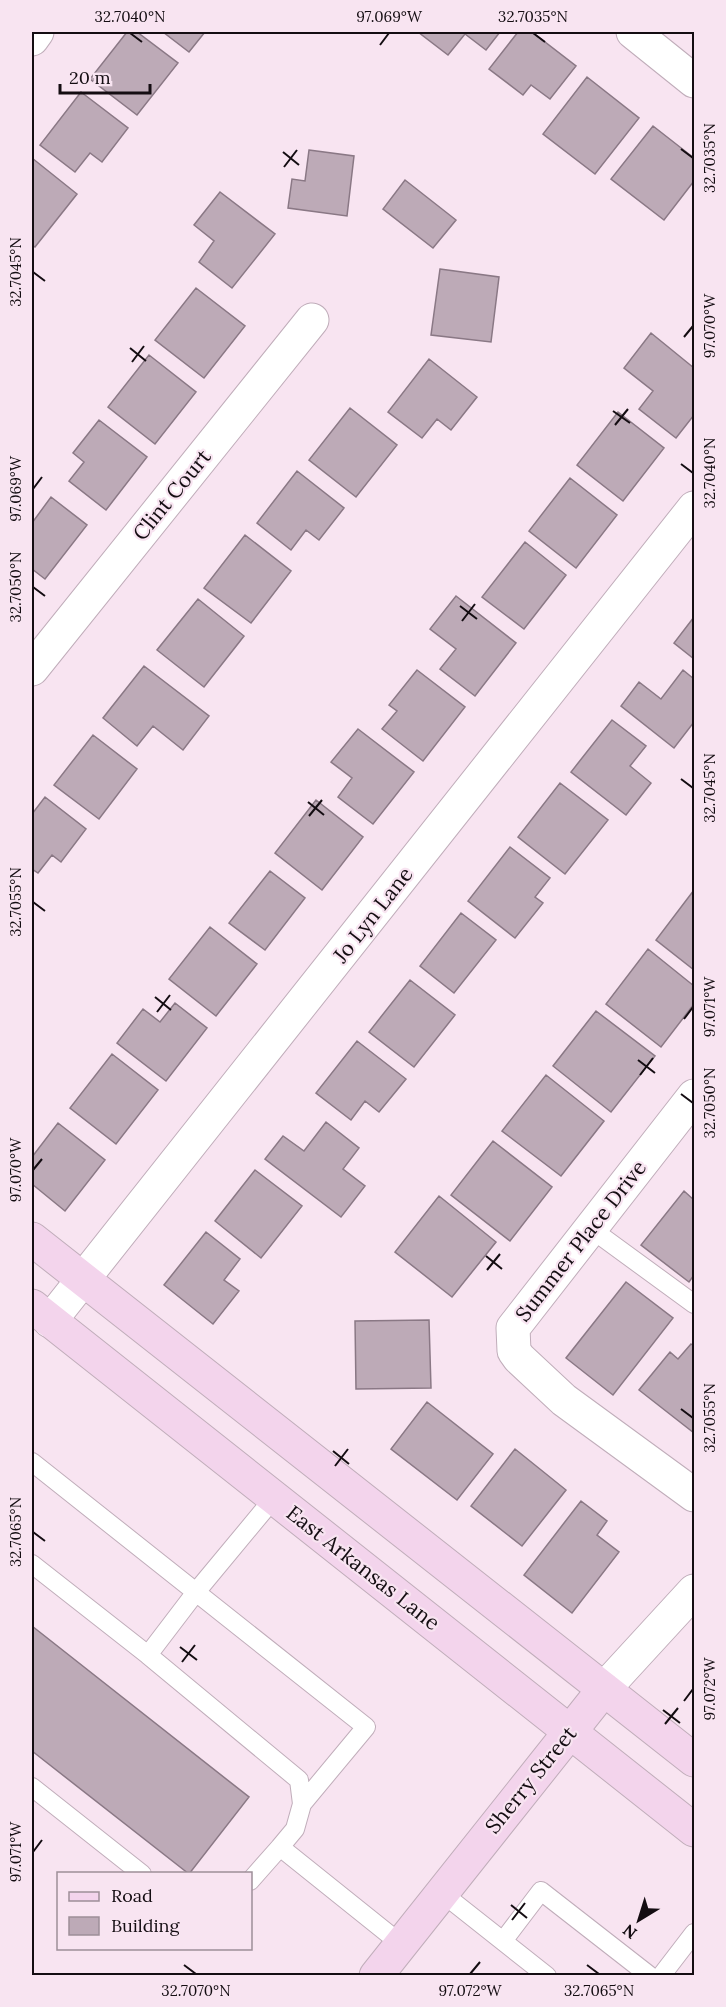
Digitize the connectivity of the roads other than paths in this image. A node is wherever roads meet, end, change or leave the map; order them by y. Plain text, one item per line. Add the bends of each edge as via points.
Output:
1 (37, 32) edge
2 (633, 32) edge
3 (32, 39) edge
4 (694, 81) edge
5 (312, 320) dead end
6 (694, 508) edge
7 (33, 665) edge
8 (694, 1096) edge
9 (590, 1228) junction
10 (32, 1239) edge
11 (84, 1281) junction
12 (694, 1304) edge
13 (41, 1314) edge
14 (32, 1462) edge
15 (694, 1495) edge
16 (274, 1498) junction
17 (32, 1564) edge
18 (694, 1591) edge
19 (196, 1592) junction
20 (148, 1655) junction
21 (604, 1689) junction
22 (570, 1731) junction
23 (694, 1760) edge
24 (32, 1787) edge
25 (303, 1804) junction
26 (694, 1830) edge
27 (280, 1847) junction
28 (139, 1872) edge
29 (252, 1879) edge
30 (442, 1893) junction
31 (694, 1934) edge
32 (503, 1941) junction
33 (401, 1944) junction
34 (376, 1976) edge
35 (547, 1976) edge
36 (650, 1976) edge
37 (661, 1976) edge

1 - 3 street
2 - 4 street
5 - 7 street, Clint Court
6 - 11 street, Jo Lyn Lane
8 - 9 street, Summer Place Drive
9 - 12 lane
9 - 15 street, Summer Place Drive via 513,1328 514,1351 564,1400
10 - 11 main road
11 - 13 street, Jo Lyn Lane
11 - 21 main road
13 - 16 main road, East Arkansas Lane
14 - 19 lane
16 - 19 lane
16 - 22 main road, East Arkansas Lane
17 - 20 lane
18 - 21 street, Sherry Street
19 - 20 lane
19 - 25 lane via 366,1727
20 - 25 lane via 299,1780
21 - 22 main road, Sherry Street
21 - 23 main road
22 - 26 main road, East Arkansas Lane
22 - 30 main road, Sherry Street
24 - 28 lane
25 - 27 lane via 295,1829
27 - 29 lane
27 - 33 lane
30 - 32 lane
30 - 33 main road, Sherry Street
31 - 37 lane
32 - 35 lane
32 - 36 lane via 541,1891
33 - 34 main road, Sherry Street

